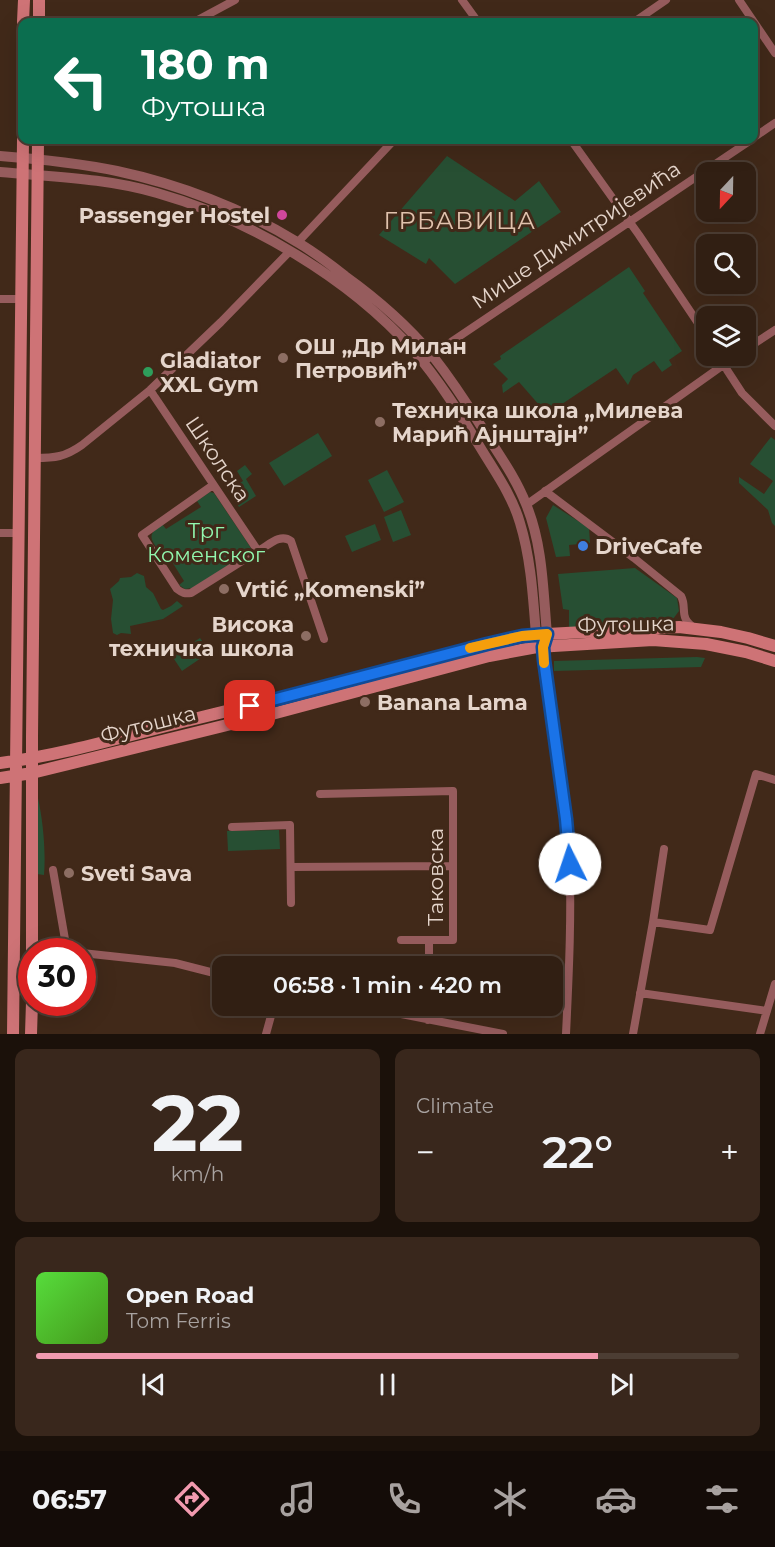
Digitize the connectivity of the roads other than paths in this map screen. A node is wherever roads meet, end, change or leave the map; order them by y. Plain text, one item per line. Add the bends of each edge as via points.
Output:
1 (24, 0) edge
2 (39, 0) edge
3 (235, 0) edge
4 (462, 0) edge
5 (666, 0) edge
6 (739, 0) edge
7 (23, 18) edge
8 (39, 18) edge
9 (201, 18) edge
10 (475, 18) edge
11 (640, 18) edge
12 (751, 18) edge
13 (758, 28) edge
14 (775, 53) edge
15 (775, 123) edge
16 (758, 135) edge
17 (23, 144) edge
18 (38, 144) edge
19 (389, 144) edge
20 (574, 144) edge
21 (745, 144) edge
22 (0, 156) edge
23 (22, 158) junction
24 (38, 160) junction
25 (0, 172) edge
26 (22, 174) junction
27 (38, 175) junction
28 (630, 221) junction
29 (298, 242) junction
30 (290, 251) junction
31 (0, 299) edge
32 (21, 299) junction
33 (696, 320) edge
34 (775, 330) edge
35 (756, 342) edge
36 (427, 359) junction
37 (713, 366) edge
38 (726, 366) edge
39 (150, 390) junction
40 (775, 426) edge
41 (35, 458) junction
42 (213, 485) junction
43 (545, 491) junction
44 (526, 505) junction
45 (0, 533) edge
46 (18, 533) junction
47 (258, 551) junction
48 (683, 613) junction
49 (662, 627) junction
50 (696, 629) junction
51 (541, 634) junction
52 (324, 639) dead end
53 (775, 646) edge
54 (543, 647) junction
55 (775, 661) edge
56 (24, 760) junction
57 (0, 763) edge
58 (24, 775) junction
59 (0, 778) edge
60 (775, 780) edge
61 (320, 794) dead end
62 (232, 827) dead end
63 (664, 849) dead end
64 (453, 866) junction
65 (291, 867) junction
66 (54, 870) dead end
67 (291, 903) dead end
68 (653, 922) junction
69 (31, 938) edge
70 (66, 938) edge
71 (401, 940) dead end
72 (429, 940) junction
73 (96, 955) edge
74 (429, 956) edge
75 (212, 973) edge
76 (775, 984) edge
77 (640, 993) junction
78 (767, 1011) junction
79 (32, 1016) edge
80 (271, 1016) edge
81 (409, 1016) edge
82 (428, 1016) edge
83 (428, 1020) junction
84 (14, 1034) edge
85 (32, 1034) edge
86 (266, 1034) edge
87 (503, 1034) edge
88 (566, 1034) edge
89 (633, 1034) edge
90 (760, 1034) edge

1 - 7 main road
2 - 8 main road
3 - 9 street
4 - 10 street
5 - 11 street
6 - 12 street
13 - 14 street
15 - 16 street, Мише Димитријевића
17 - 23 main road
18 - 24 main road
19 - 29 street
20 - 28 street
21 - 28 street, Мише Димитријевића
22 - 23 street
23 - 24 street
23 - 26 main road
24 - 27 main road
24 - 29 street via 116,171 165,184 239,212
25 - 26 street
26 - 27 street
26 - 32 main road
27 - 30 street via 112,183 158,193 236,223
27 - 41 main road
28 - 33 street
28 - 36 street, Мише Димитријевића
29 - 36 street via 403,324
30 - 36 street via 371,309
30 - 39 street
31 - 32 street
32 - 46 main road
34 - 35 street
36 - 44 street via 467,403
36 - 51 street via 511,497 527,549
37 - 43 street
38 - 40 street via 742,393
39 - 41 street via 71,453 58,458
39 - 42 street, Школска
41 - 56 main road
42 - 47 street, Школска
42 - 47 street via 142,535 177,589 187,594
43 - 44 street
43 - 48 street via 681,596
44 - 51 street via 540,553
45 - 46 street
46 - 56 main road
47 - 52 street via 280,538 291,542
48 - 49 street
48 - 50 street
49 - 50 main road, Футошка
49 - 51 main road, Футошка
50 - 53 main road, Футошка
51 - 54 street
51 - 56 main road, Футошка via 487,644
54 - 55 main road, Футошка via 652,640 706,644
54 - 58 main road, Футошка via 489,656
54 - 88 street via 569,847
56 - 57 main road, Футошка
56 - 58 main road
58 - 59 main road, Футошка
58 - 69 main road
58 - 84 main road
60 - 68 street via 756,774 710,930
61 - 64 street, Таковска via 453,790
62 - 65 street via 291,825
63 - 68 street
64 - 65 street
64 - 72 street, Таковска via 453,940
65 - 67 street
66 - 70 street
68 - 77 street
71 - 72 street, Таковска
72 - 74 street, Таковска
73 - 75 street via 177,964
76 - 78 street
77 - 78 street
77 - 89 street
78 - 90 street
79 - 85 main road
80 - 86 street
81 - 83 street
82 - 83 street
83 - 87 street

